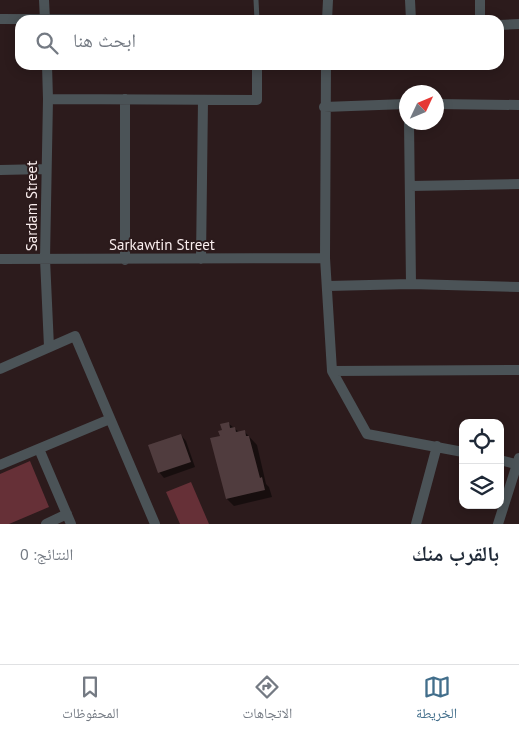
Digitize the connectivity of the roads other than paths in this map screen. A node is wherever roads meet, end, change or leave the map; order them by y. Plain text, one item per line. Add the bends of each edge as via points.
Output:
1 (44, 0) edge
2 (256, 0) edge
3 (328, 0) edge
4 (410, 0) edge
5 (480, 0) edge
6 (45, 15) edge
7 (256, 15) edge
8 (327, 15) edge
9 (411, 15) edge
10 (480, 15) edge
11 (0, 19) edge
12 (15, 19) edge
13 (504, 24) edge
14 (519, 24) edge
15 (46, 70) edge
16 (257, 70) edge
17 (326, 70) edge
18 (48, 99) junction
19 (125, 99) junction
20 (203, 100) junction
21 (399, 104) edge
22 (444, 104) edge
23 (519, 105) edge
24 (324, 107) junction
25 (409, 130) edge
26 (0, 170) edge
27 (46, 170) junction
28 (519, 184) edge
29 (410, 186) junction
30 (325, 258) junction
31 (0, 259) edge
32 (45, 259) junction
33 (201, 259) junction
34 (126, 260) junction
35 (411, 284) junction
36 (328, 286) junction
37 (519, 288) edge
38 (49, 347) junction
39 (0, 369) edge
40 (519, 370) edge
41 (332, 371) junction
42 (110, 418) junction
43 (437, 446) junction
44 (39, 449) junction
45 (459, 451) edge
46 (504, 460) edge
47 (518, 462) edge
48 (0, 465) edge
49 (69, 519) edge
50 (46, 524) edge
51 (155, 524) edge
52 (416, 524) edge
53 (498, 524) edge

1 - 6 street
2 - 7 lane
3 - 8 street
4 - 9 street
5 - 10 street
11 - 12 street
13 - 14 street
15 - 18 street, Sardam Street
16 - 20 street via 257,100
17 - 24 street
18 - 19 street
18 - 27 street, Sardam Street
19 - 20 street
19 - 34 street
20 - 33 street
21 - 24 street
22 - 23 street
24 - 30 street
25 - 29 street
26 - 27 street
27 - 32 street, Sardam Street
28 - 29 street
29 - 35 street
30 - 33 street, Sarkawtin Street
30 - 36 street
31 - 32 street, Sarkawtin Street
32 - 34 street, Sarkawtin Street
32 - 38 street, Sardam Street
33 - 34 street, Sarkawtin Street
35 - 36 street
35 - 37 street
36 - 41 street
38 - 39 street
38 - 42 street via 75,336
40 - 41 street
41 - 43 street via 367,434
42 - 44 street
42 - 51 street
43 - 45 street
43 - 52 street
44 - 48 street
44 - 49 street
46 - 47 street
47 - 53 street
49 - 50 street

